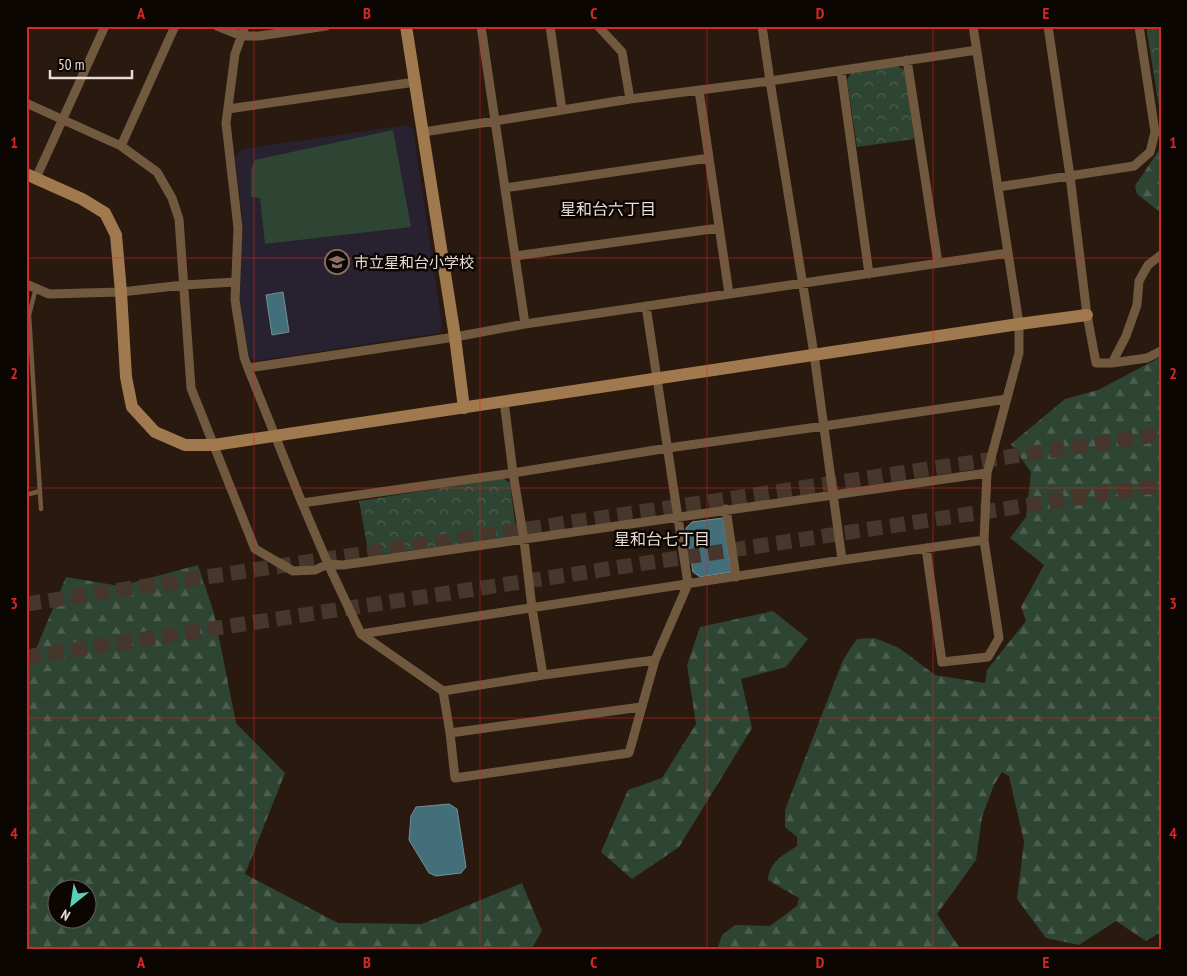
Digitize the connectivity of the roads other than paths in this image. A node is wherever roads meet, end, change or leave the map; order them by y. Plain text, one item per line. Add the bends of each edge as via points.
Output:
1 (105, 26) edge
2 (175, 26) edge
3 (218, 26) edge
4 (245, 26) edge
5 (326, 26) edge
6 (406, 26) edge
7 (481, 26) edge
8 (550, 26) edge
9 (598, 26) edge
10 (762, 26) edge
11 (973, 26) edge
12 (1048, 26) edge
13 (1140, 26) edge
14 (242, 36) junction
15 (977, 50) junction
16 (907, 60) junction
17 (840, 70) junction
18 (770, 81) junction
19 (415, 82) junction
20 (699, 90) junction
21 (630, 100) junction
22 (26, 103) edge
23 (228, 109) junction
24 (562, 110) junction
25 (62, 119) junction
26 (495, 122) junction
27 (422, 132) junction
28 (121, 146) junction
29 (709, 158) junction
30 (31, 176) edge
31 (1070, 176) junction
32 (998, 187) junction
33 (505, 188) junction
34 (719, 228) junction
35 (1008, 253) junction
36 (1161, 255) edge
37 (515, 256) junction
38 (938, 263) junction
39 (869, 274) junction
40 (235, 282) junction
41 (802, 283) junction
42 (26, 284) edge
43 (184, 285) junction
44 (36, 288) junction
45 (121, 292) junction
46 (729, 294) junction
47 (646, 306) junction
48 (1087, 315) junction
49 (525, 324) junction
50 (1019, 324) junction
51 (455, 336) junction
52 (1161, 351) edge
53 (814, 354) junction
54 (1112, 363) junction
55 (248, 368) junction
56 (657, 378) junction
57 (1007, 399) junction
58 (504, 402) junction
59 (464, 408) junction
60 (824, 426) junction
61 (275, 436) junction
62 (214, 445) junction
63 (668, 448) junction
64 (513, 472) junction
65 (987, 473) junction
66 (40, 491) junction
67 (833, 494) junction
68 (26, 495) edge
69 (302, 503) junction
70 (41, 509) dead end
71 (726, 509) junction
72 (678, 516) junction
73 (524, 540) junction
74 (984, 540) junction
75 (926, 548) junction
76 (842, 560) junction
77 (328, 564) junction
78 (736, 577) junction
79 (688, 584) junction
80 (532, 608) junction
81 (361, 634) junction
82 (655, 660) junction
83 (543, 675) junction
84 (443, 691) junction
85 (641, 707) junction
86 (450, 733) junction

1 - 25 street
2 - 28 street
3 - 14 street
4 - 14 street
5 - 14 street
6 - 19 street
7 - 26 street
8 - 24 street
9 - 21 street via 622,52
10 - 18 street
11 - 15 street
12 - 31 street
13 - 31 street via 1154,132 1150,152 1134,166
14 - 23 street via 235,54
15 - 16 street
15 - 32 street
16 - 17 street
16 - 38 street
17 - 18 street
17 - 39 street
18 - 20 street
18 - 41 street
19 - 23 street
19 - 27 street
20 - 21 street
20 - 29 street
21 - 24 street
22 - 25 street
23 - 40 street via 226,123 238,228
24 - 26 street
25 - 28 street
25 - 30 street
26 - 27 street
26 - 33 street
27 - 51 street
28 - 43 street via 156,172 172,198 179,219
29 - 33 street
29 - 34 street
30 - 45 street via 105,213 116,235
31 - 32 street
31 - 48 street
32 - 35 street
33 - 37 street
34 - 37 street
34 - 46 street
35 - 38 street
35 - 50 street
36 - 54 street via 1148,265 1139,281 1137,305
37 - 49 street
38 - 39 street
39 - 41 street
40 - 43 street
40 - 55 street via 235,300
41 - 46 street
41 - 53 street
42 - 44 street
43 - 45 street
43 - 62 street via 191,388
44 - 45 street via 49,294
44 - 66 lane via 30,314
45 - 62 street via 126,377 132,407 155,432 185,445
46 - 47 street
47 - 49 street
47 - 56 street
48 - 50 street
48 - 54 street via 1096,363
49 - 51 street
50 - 53 street
50 - 57 street via 1019,353
51 - 55 street
51 - 59 street
52 - 54 street via 1147,358
53 - 56 street
53 - 60 street
55 - 61 street
56 - 58 street
56 - 63 street
57 - 60 street
57 - 65 street
58 - 59 street
58 - 64 street
59 - 61 street
60 - 63 street
60 - 67 street
61 - 62 street
61 - 69 street
62 - 77 street via 255,549 293,571 315,570
63 - 64 street
63 - 72 street
64 - 69 street
64 - 73 street
65 - 67 street
65 - 74 street
66 - 68 lane
66 - 70 lane
67 - 71 street
67 - 76 street
69 - 77 street
71 - 72 street
71 - 78 street
72 - 73 street
72 - 79 street
73 - 77 street via 343,566
73 - 80 street
74 - 75 street
74 - 75 street via 999,638 988,657 942,662
75 - 76 street
76 - 78 street
77 - 81 street
78 - 79 street
79 - 80 street
79 - 82 street
80 - 81 street
80 - 83 street
81 - 84 street
82 - 83 street
82 - 85 street
83 - 84 street
84 - 86 street
85 - 86 street
85 - 86 street via 629,753 455,778

